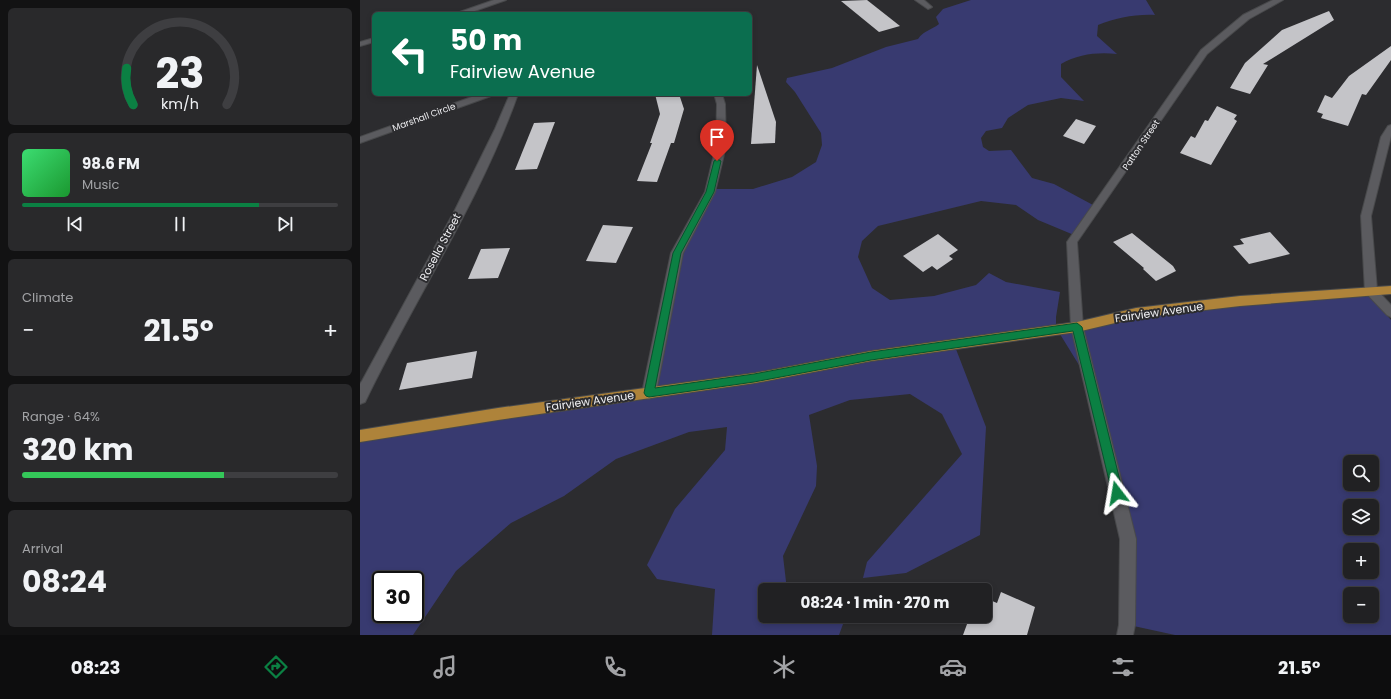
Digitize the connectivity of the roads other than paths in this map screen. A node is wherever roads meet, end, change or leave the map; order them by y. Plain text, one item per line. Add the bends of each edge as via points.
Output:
1 (480, 0) edge
2 (502, 0) edge
3 (919, 0) edge
4 (1279, 0) edge
5 (487, 5) junction
6 (928, 7) dead end
7 (464, 12) edge
8 (372, 41) edge
9 (360, 44) edge
10 (482, 96) edge
11 (513, 96) edge
12 (719, 96) edge
13 (1391, 128) edge
14 (360, 140) edge
15 (1391, 290) edge
16 (1371, 292) junction
17 (1391, 312) edge
18 (1077, 327) junction
19 (649, 393) junction
20 (360, 398) edge
21 (360, 436) edge
22 (1125, 635) edge

1 - 5 street
2 - 5 street
3 - 6 street
4 - 18 street, Patton Street via 1246,17 1204,52 1072,242
5 - 7 street
8 - 9 street
10 - 14 street, Marshall Circle
11 - 20 street, Rosella Street via 506,117 467,197
12 - 19 street via 721,104 721,146 710,192 677,253
13 - 16 street via 1386,137 1366,216
15 - 16 main road, Fairview Avenue
16 - 17 street
16 - 18 main road, Fairview Avenue via 1240,301 1143,312
18 - 19 main road, Fairview Avenue via 871,356 754,378
18 - 22 street, Patton Street via 1128,539
19 - 21 main road, Fairview Avenue

